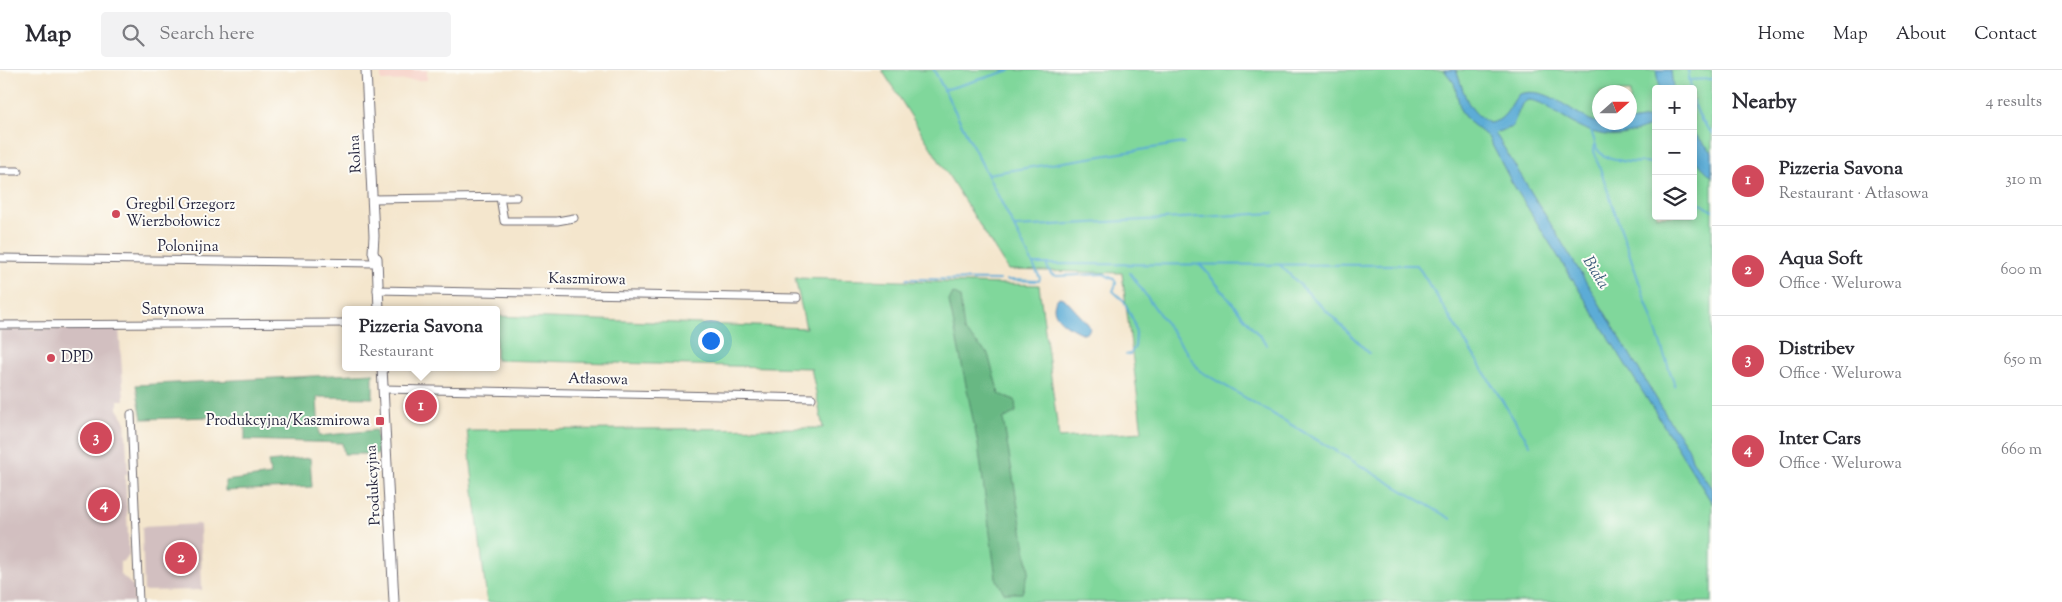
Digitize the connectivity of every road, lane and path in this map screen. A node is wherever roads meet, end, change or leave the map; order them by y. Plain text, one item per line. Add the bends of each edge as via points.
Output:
1 (366, 70) edge
2 (0, 171) edge
3 (18, 171) dead end
4 (500, 197) junction
5 (517, 197) dead end
6 (372, 199) junction
7 (574, 218) dead end
8 (0, 258) edge
9 (376, 262) junction
10 (378, 290) junction
11 (797, 298) dead end
12 (378, 306) edge
13 (342, 323) edge
14 (0, 325) edge
15 (382, 371) edge
16 (383, 389) junction
17 (812, 398) dead end
18 (131, 414) dead end
19 (139, 602) edge
20 (394, 602) edge

1 - 6 street, Rolna
2 - 3 street
4 - 5 street
4 - 6 street
4 - 7 street via 504,221
6 - 9 street, Rolna
8 - 9 street, Polonijna
9 - 10 street
10 - 11 street, Kaszmirowa
10 - 12 street
13 - 14 street, Satynowa
15 - 16 street, Produkcyjna
16 - 17 street, Atłasowa
16 - 20 street, Produkcyjna
18 - 19 street

